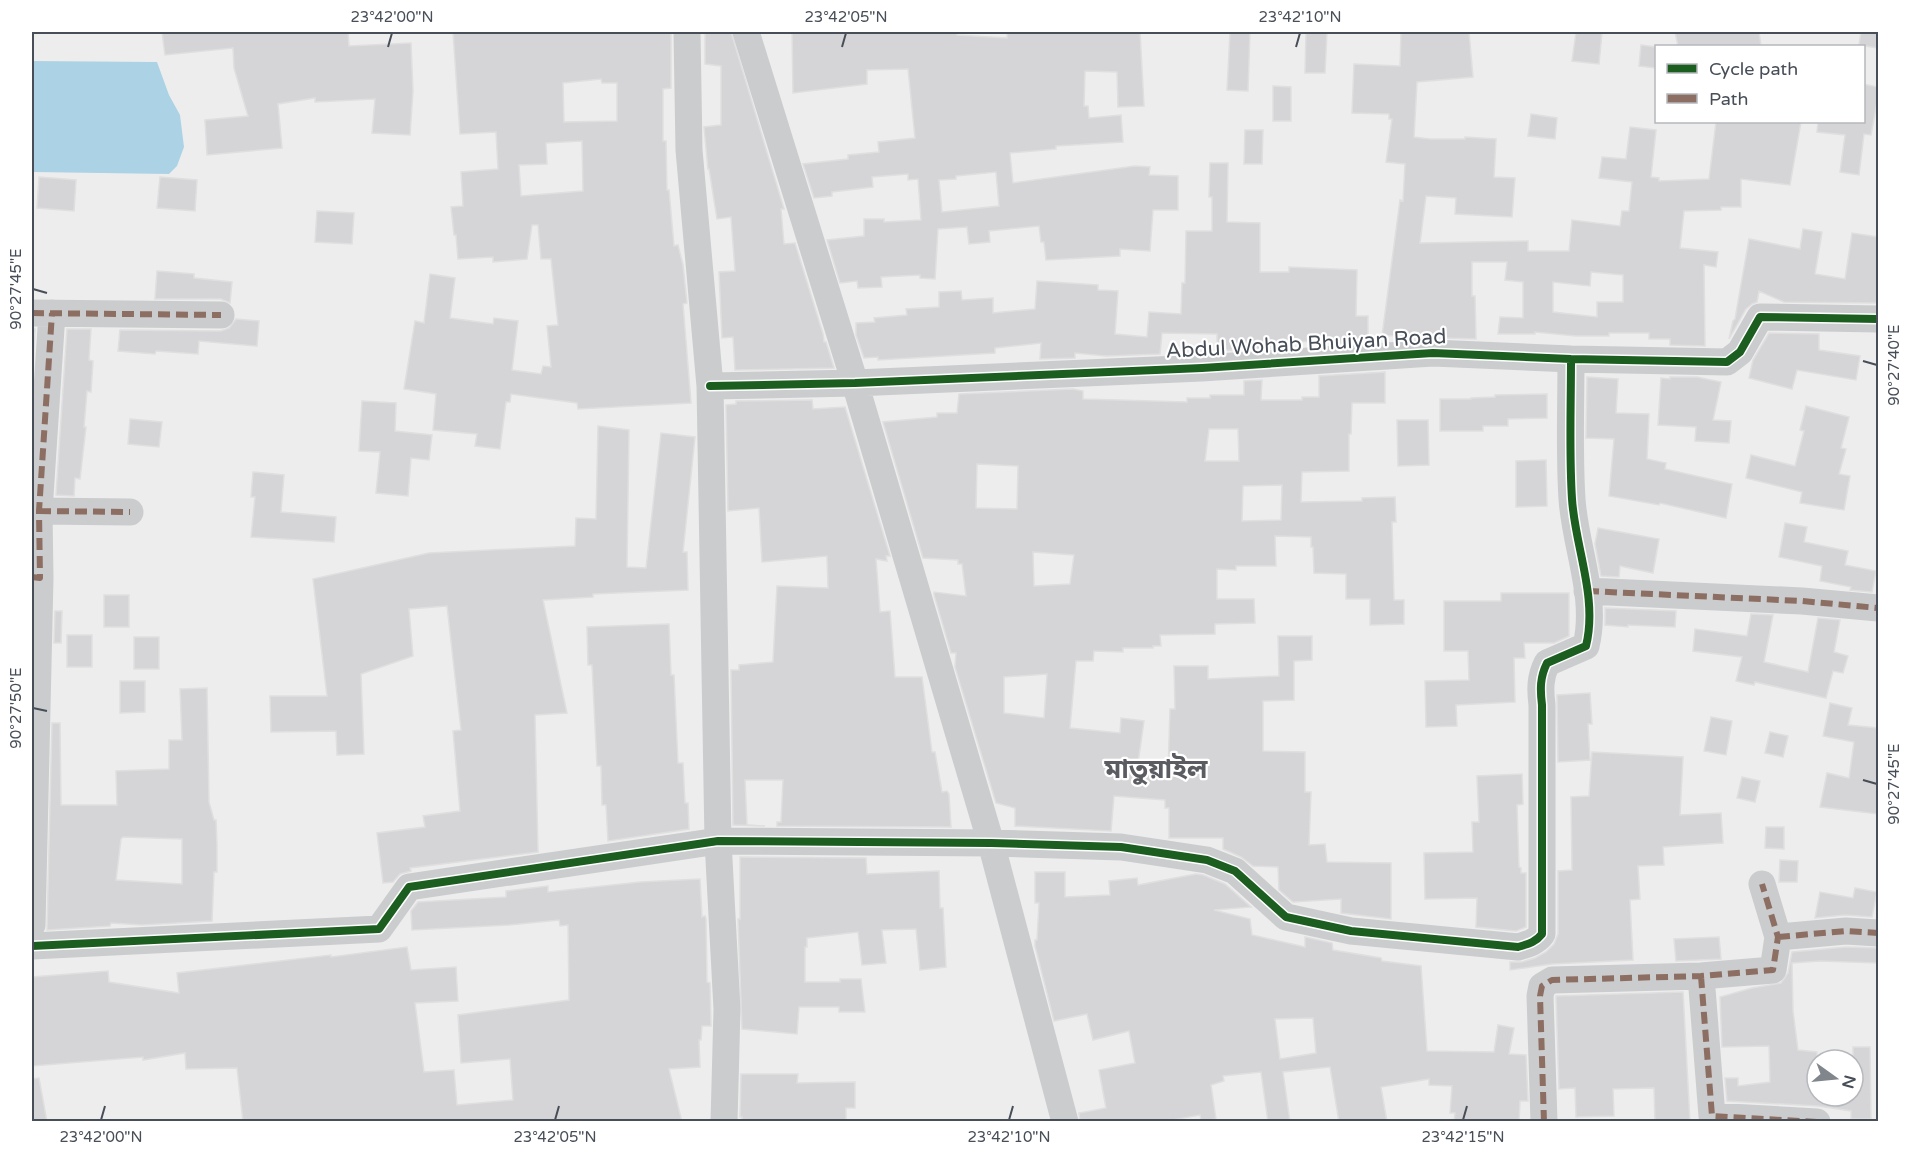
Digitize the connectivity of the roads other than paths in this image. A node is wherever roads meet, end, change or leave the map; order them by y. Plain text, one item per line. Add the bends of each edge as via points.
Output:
1 (687, 32) edge
2 (746, 32) edge
3 (42, 313) edge
4 (221, 315) dead end
5 (1878, 319) edge
6 (1571, 360) junction
7 (855, 383) junction
8 (710, 386) junction
9 (39, 511) junction
10 (130, 512) dead end
11 (36, 577) edge
12 (1587, 591) junction
13 (1878, 608) edge
14 (718, 841) junction
15 (991, 843) junction
16 (1762, 884) dead end
17 (32, 925) edge
18 (1878, 933) edge
19 (1778, 937) junction
20 (32, 946) edge
21 (1701, 976) junction
22 (724, 1122) edge
23 (1065, 1122) edge
24 (1544, 1122) edge
25 (1817, 1122) edge

1 - 8 street via 689,150
2 - 7 street
3 - 4 street
3 - 9 street
5 - 6 street, Abdul Wohab Bhuiyan Road via 1760,316 1740,352 1727,362
6 - 7 street, Abdul Wohab Bhuiyan Road via 1433,353 1202,368
6 - 12 street via 1572,500
7 - 8 street, Abdul Wohab Bhuiyan Road
7 - 15 street
8 - 14 street
9 - 10 street
9 - 11 street
11 - 17 street
12 - 13 street
12 - 15 street via 1590,628 1586,645 1547,663 1540,684 1542,934 1530,943 1518,947 1351,931 1286,917 1235,871 1207,860 1121,847
14 - 15 street
14 - 20 street via 409,888 379,929
14 - 22 street via 727,1009
15 - 23 street
16 - 19 street
18 - 19 street
19 - 21 street via 1773,970
21 - 24 street via 1552,980 1542,986
21 - 25 street via 1712,1116

